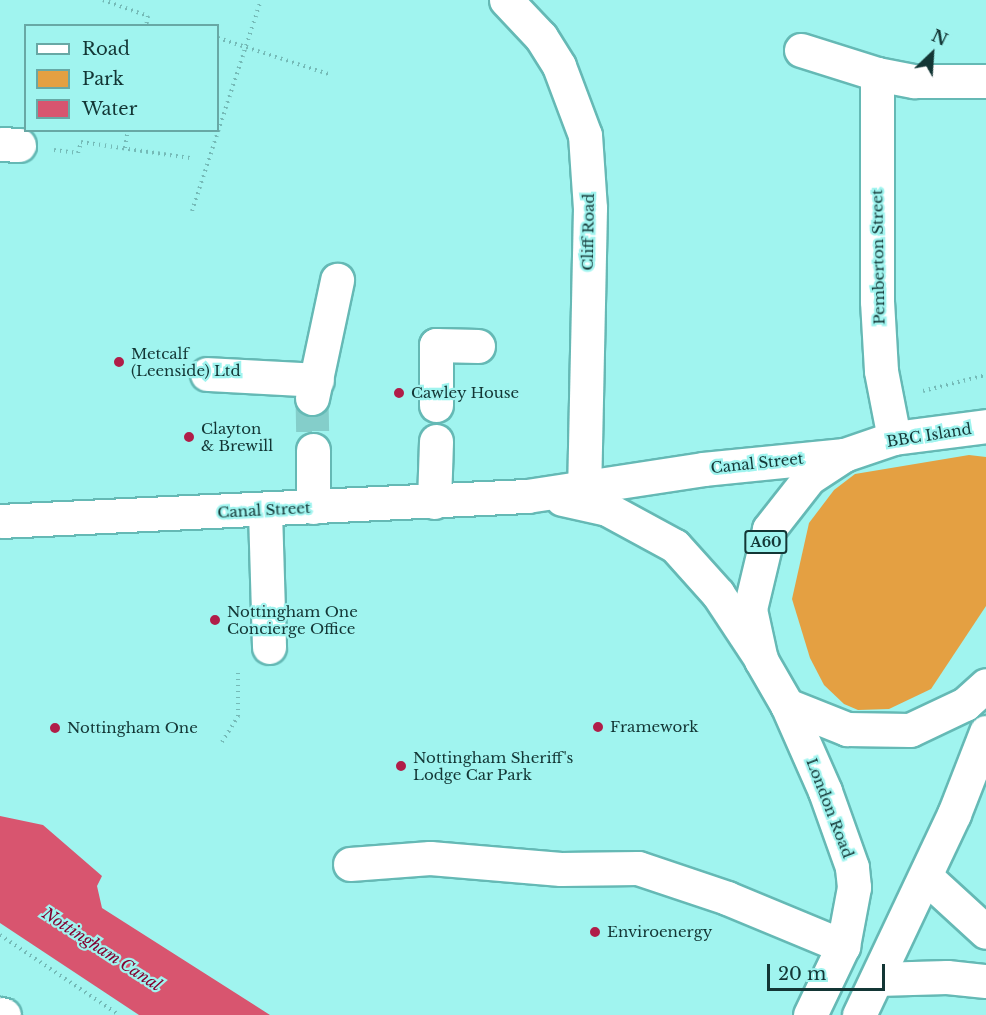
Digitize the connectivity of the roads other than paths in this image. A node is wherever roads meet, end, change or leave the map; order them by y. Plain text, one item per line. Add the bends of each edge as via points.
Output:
1 (506, 0) edge
2 (801, 50) dead end
3 (877, 74) junction
4 (986, 81) edge
5 (337, 280) dead end
6 (478, 346) dead end
7 (207, 374) dead end
8 (436, 405) dead end
9 (986, 415) edge
10 (986, 426) edge
11 (907, 437) junction
12 (436, 441) dead end
13 (313, 450) tunnel mouth
14 (844, 455) junction
15 (584, 489) junction
16 (527, 496) junction
17 (434, 502) junction
18 (313, 507) junction
19 (265, 511) junction
20 (0, 522) edge
21 (269, 647) dead end
22 (761, 660) junction
23 (986, 685) edge
24 (787, 705) junction
25 (986, 732) edge
26 (350, 864) dead end
27 (926, 877) junction
28 (986, 932) edge
29 (843, 946) junction
30 (877, 979) junction
31 (986, 981) edge
32 (810, 1015) edge
33 (859, 1015) edge

1 - 15 main road, Cliff Road via 541,38 560,66 585,135 590,208
2 - 3 main road
3 - 4 main road via 914,81
3 - 11 main road, Pemberton Street via 877,301 881,371
5 - 7 main road via 315,389
6 - 8 main road via 436,345
9 - 11 main road, A60
10 - 11 main road, BBC Island / A60
11 - 14 main road, BBC Island / A60
12 - 17 main road
13 - 18 main road
14 - 15 main road, Canal Street via 703,469
14 - 22 main road, BBC Island / A60 via 809,478 769,529 750,609
15 - 16 main road, Canal Street
16 - 17 main road, Canal Street
16 - 22 main road, Canal Street via 561,498 607,509 675,546 718,594
17 - 18 main road, Canal Street
18 - 19 main road, Canal Street
19 - 20 main road, Canal Street
19 - 21 main road
22 - 24 main road, BBC Island / A60
23 - 24 main road via 965,704 910,730 847,729
24 - 29 main road, London Road / A60 via 852,867 854,887
25 - 27 main road
26 - 29 main road via 430,858 561,869 638,868 727,898
27 - 28 main road
27 - 30 main road
29 - 32 main road, London Road / A60
30 - 31 main road via 947,977
30 - 33 main road

